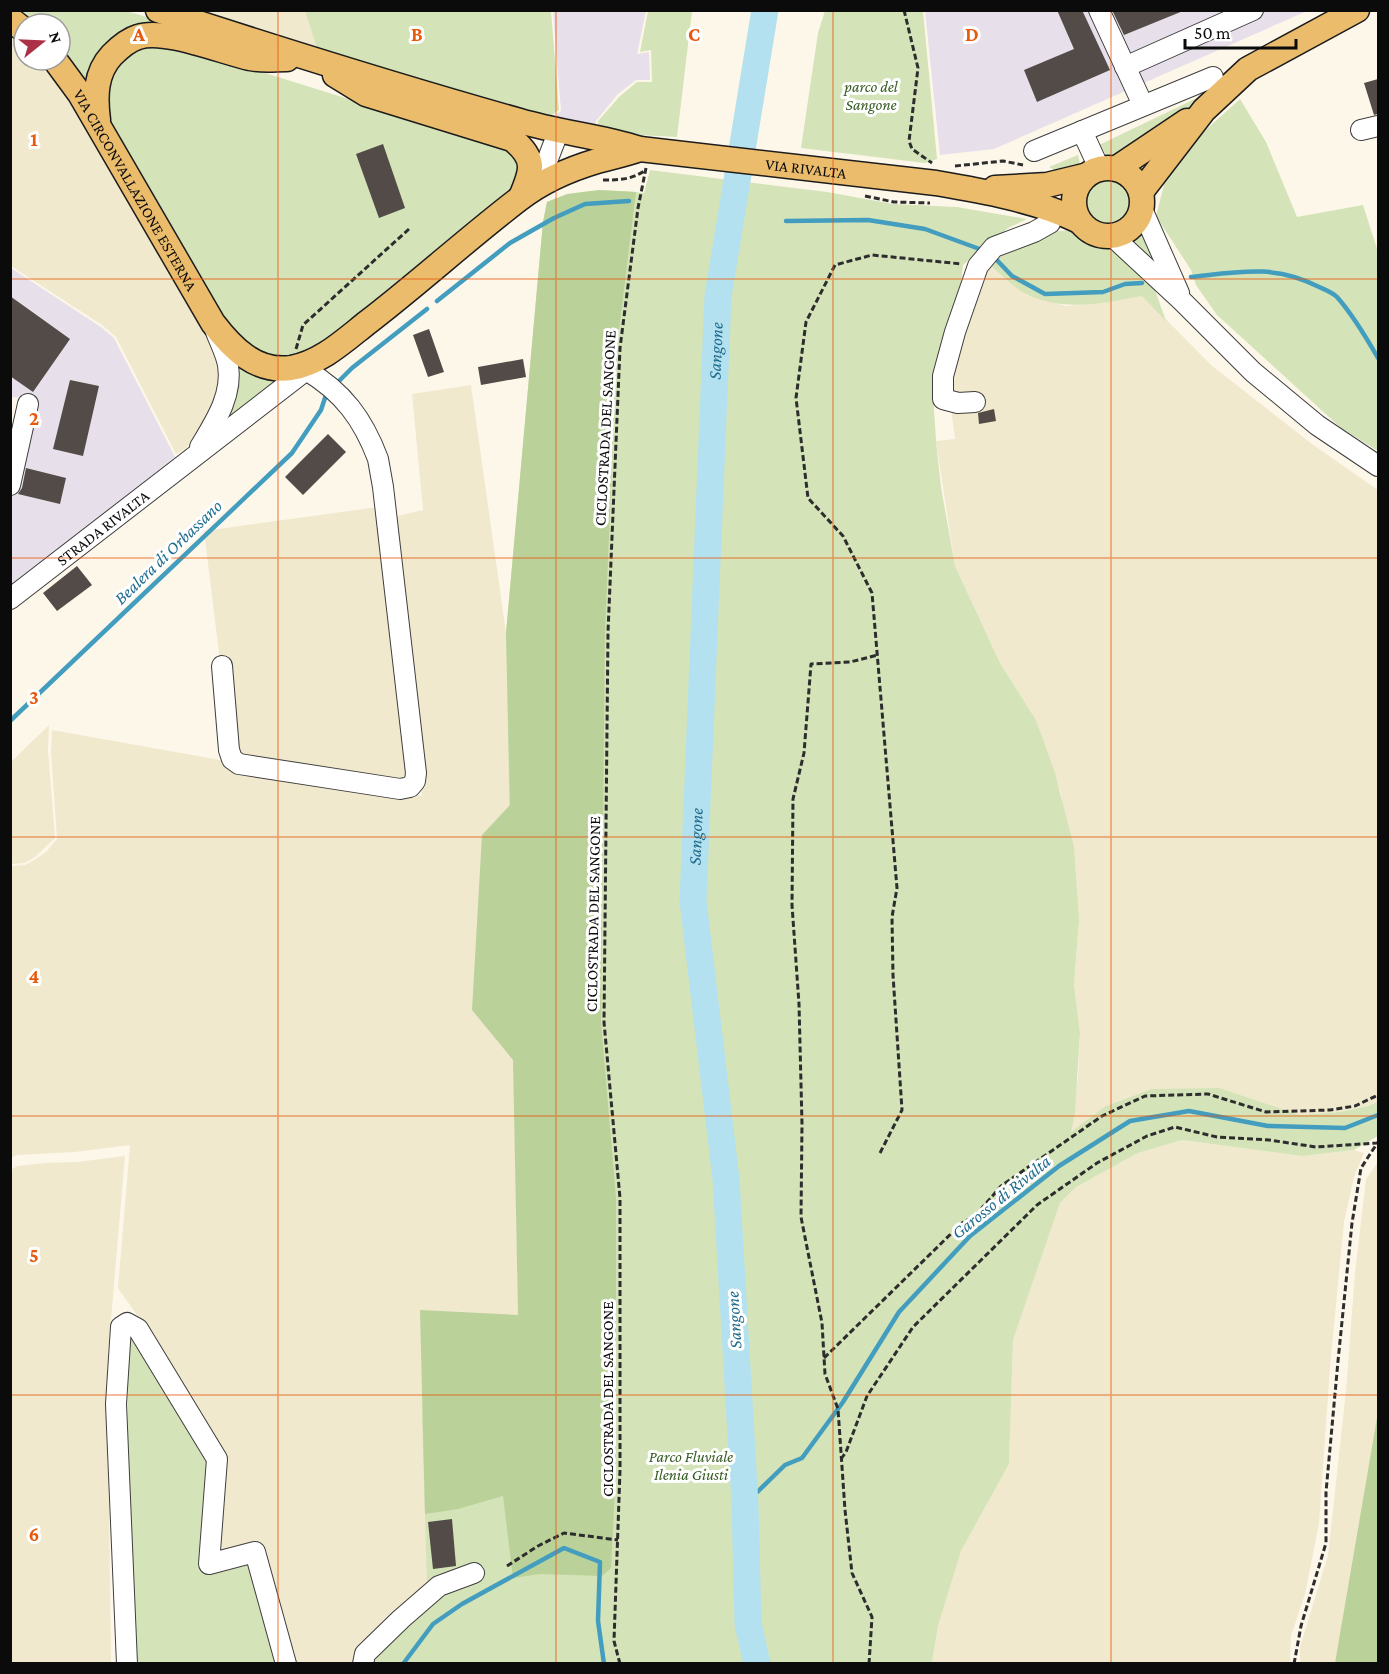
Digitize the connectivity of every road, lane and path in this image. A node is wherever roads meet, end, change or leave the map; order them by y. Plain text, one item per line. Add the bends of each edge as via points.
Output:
1 (158, 10) edge
2 (904, 10) edge
3 (1099, 10) edge
4 (1253, 10) edge
5 (1357, 10) edge
6 (308, 58) junction
7 (1125, 67) junction
8 (63, 72) edge
9 (1213, 77) dead end
10 (1143, 105) junction
11 (1204, 110) junction
12 (98, 125) junction
13 (559, 130) junction
14 (1082, 131) junction
15 (648, 155) junction
16 (1031, 159) joint
17 (950, 166) dead end
18 (939, 167) dead end
19 (1100, 171) junction
20 (971, 189) junction
21 (860, 195) dead end
22 (521, 197) junction
23 (1142, 200) junction
24 (935, 203) dead end
25 (1053, 209) junction
26 (1079, 221) junction
27 (409, 229) dead end
28 (1112, 236) junction
29 (978, 266) junction
30 (1182, 301) junction
31 (213, 323) junction
32 (306, 365) junction
33 (975, 402) dead end
34 (28, 404) dead end
35 (194, 457) junction
36 (1378, 466) edge
37 (10, 485) edge
38 (10, 599) edge
39 (878, 655) junction
40 (222, 666) dead end
41 (1378, 1095) edge
42 (1378, 1143) edge
43 (880, 1153) dead end
44 (824, 1358) junction
45 (841, 1459) junction
46 (618, 1540) junction
47 (507, 1566) dead end
48 (474, 1573) dead end
49 (127, 1664) edge
50 (286, 1664) edge
51 (363, 1664) edge
52 (620, 1664) edge
53 (869, 1664) edge
54 (1294, 1664) edge

1 - 6 main road
2 - 18 path via 918,68 909,141 912,149
3 - 7 street
4 - 7 street
5 - 11 main road via 1248,69
6 - 12 main road via 253,59 170,37 138,37 117,51 101,74 96,87
6 - 13 main road
6 - 22 main road via 366,94 512,139 531,164
7 - 10 street
8 - 12 main road, VIA CIRCONVALLAZIONE ESTERNA
9 - 10 street
10 - 14 street
11 - 19 main road
11 - 23 main road
12 - 31 main road, VIA CIRCONVALLAZIONE ESTERNA
13 - 15 main road via 616,141
13 - 22 street via 544,169
14 - 16 street
14 - 19 street
15 - 20 main road, VIA RIVALTA via 819,169
15 - 22 main road via 596,162
15 - 46 path, CICLOSTRADA DEL SANGONE via 620,348 608,632 604,1022 620,1198
16 - 17 path
19 - 20 main road, VIA RIVALTA via 1047,185
19 - 23 main road via 1132,176
19 - 26 main road via 1077,185 1073,197
20 - 25 main road, VIA RIVALTA
21 - 24 path via 894,202
22 - 32 main road via 418,284
23 - 28 main road via 1136,222 1125,232
23 - 30 street
25 - 26 main road, VIA RIVALTA
25 - 29 street via 1050,223 994,247
26 - 28 main road, VIA RIVALTA via 1099,236
27 - 32 path via 303,325
28 - 30 street
29 - 33 street via 943,376 943,399
29 - 39 path via 872,255 835,265 806,322 796,398 808,498 843,536 872,593
30 - 36 street via 1253,372 1317,425
31 - 32 main road, VIA CIRCONVALLAZIONE ESTERNA via 246,358 270,367
31 - 35 street, STRADA RIVALTA via 228,364 229,388 219,416
32 - 35 street, STRADA RIVALTA
32 - 40 street via 339,393 378,459 416,773 412,785 400,789 239,764 229,750
34 - 37 street
35 - 38 street, STRADA RIVALTA
39 - 43 path via 897,888 892,917 893,975 902,1110
39 - 44 path via 850,662 811,664 804,753 793,799 792,905 799,1004 801,1217 822,1323
41 - 44 path via 1355,1106 1330,1110 1266,1112 1208,1094 1145,1096 1102,1116 1002,1186
42 - 45 path via 1317,1147 1217,1137 1175,1127 1148,1136 1097,1163 1037,1205 913,1328 867,1396
42 - 54 path via 1360,1168 1326,1492 1326,1543 1300,1626
44 - 45 path via 825,1374 838,1409
45 - 53 path via 852,1573 872,1617
46 - 47 path via 564,1533
46 - 52 path, CICLOSTRADA DEL SANGONE via 614,1641
48 - 51 street via 439,1586 365,1654
49 - 50 street via 116,1404 121,1328 128,1323 138,1329 217,1459 209,1564 255,1552

